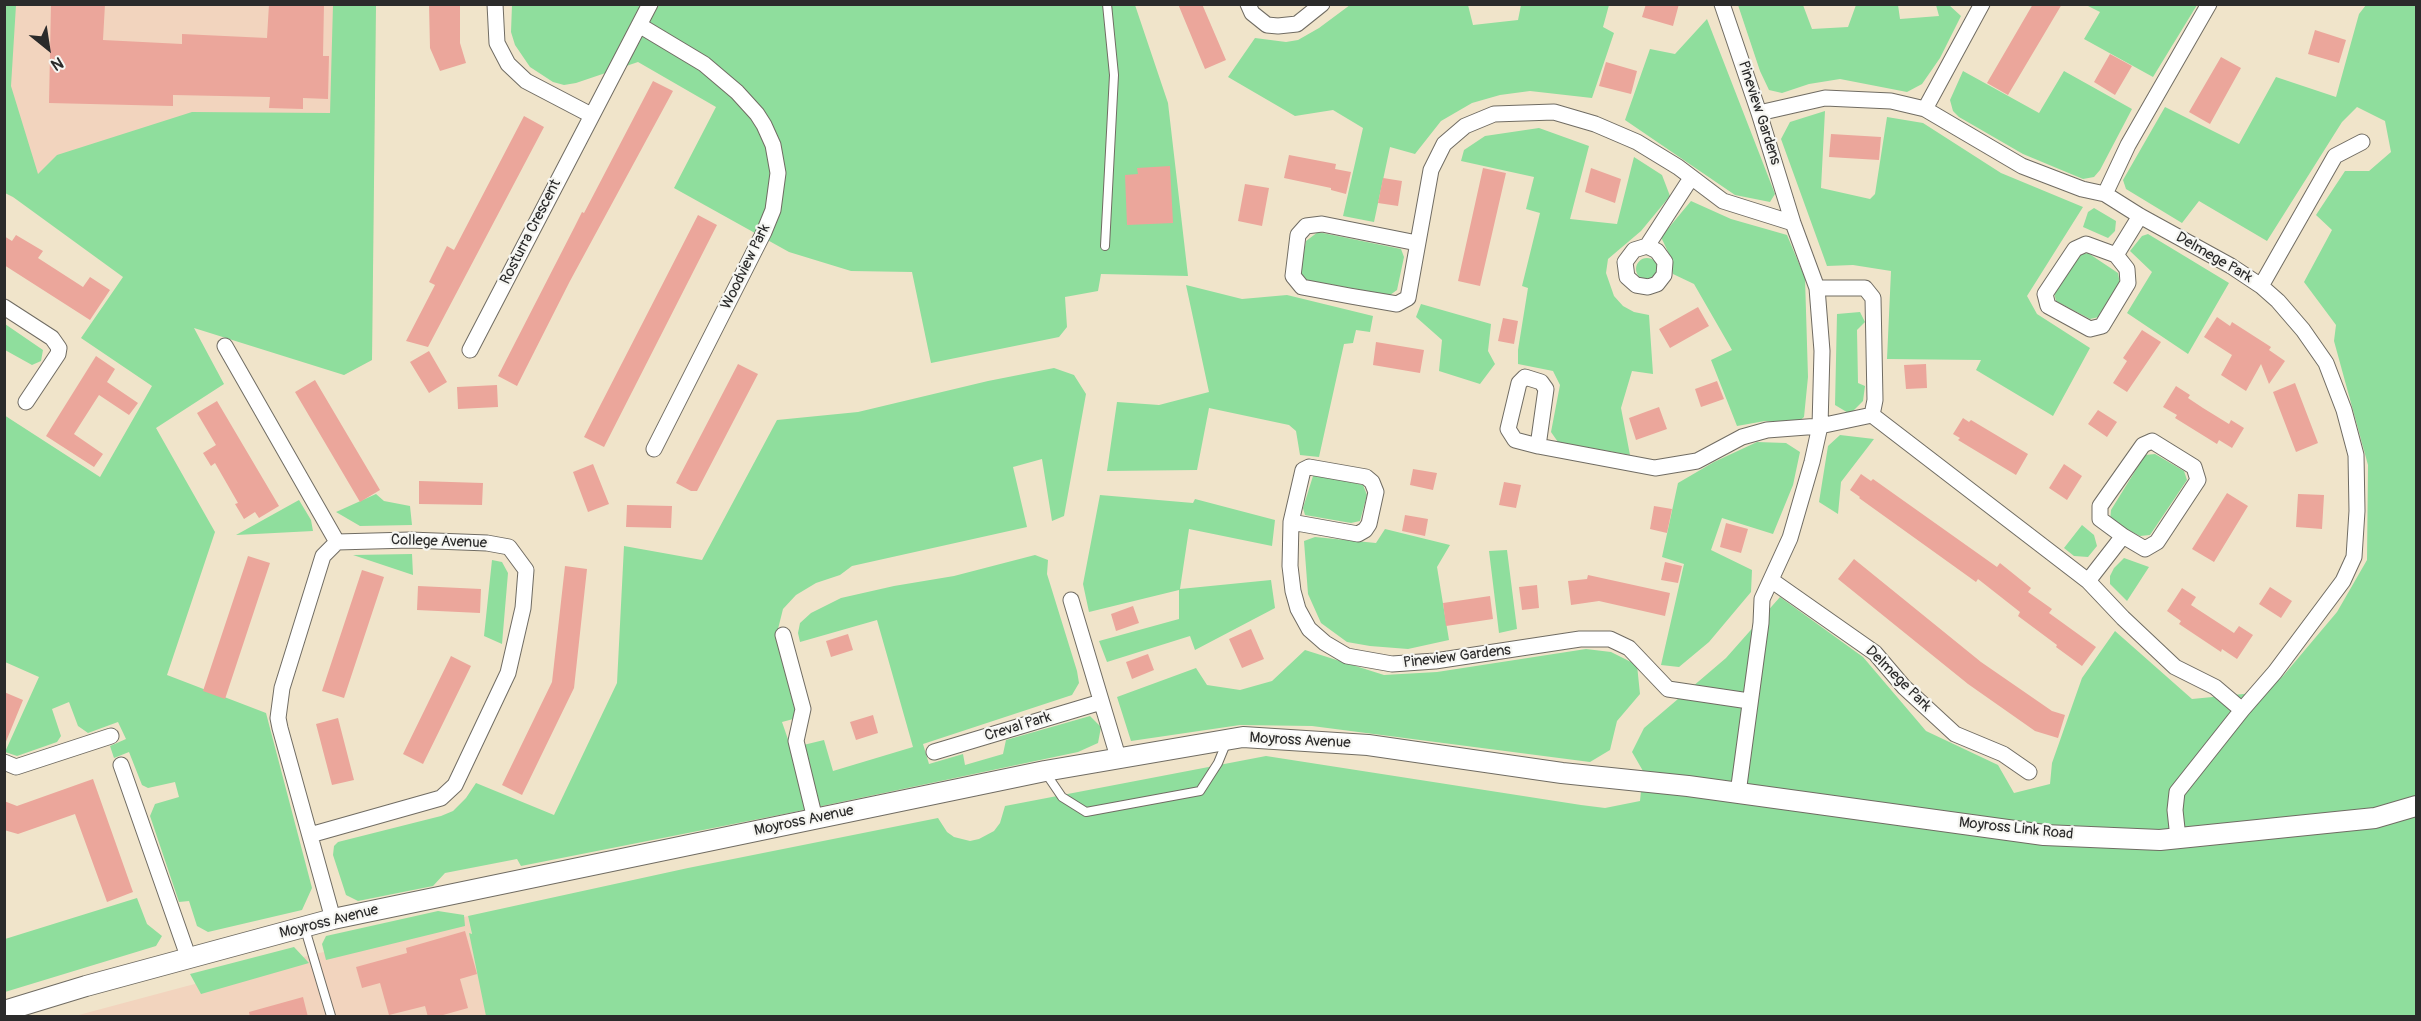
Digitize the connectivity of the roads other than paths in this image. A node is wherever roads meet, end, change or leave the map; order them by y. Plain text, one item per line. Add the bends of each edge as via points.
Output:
1 (495, 4) edge
2 (650, 4) edge
3 (1107, 4) edge
4 (1248, 4) edge
5 (1322, 4) edge
6 (1722, 4) edge
7 (2209, 4) edge
8 (1979, 6) edge
9 (639, 26) junction
10 (1925, 109) junction
11 (1759, 112) junction
12 (591, 115) junction
13 (2362, 142) dead end
14 (1691, 178) junction
15 (2105, 194) junction
16 (2140, 216) junction
17 (1792, 223) junction
18 (1417, 243) junction
19 (1106, 246) dead end
20 (1647, 246) dead end
21 (2116, 255) junction
22 (2261, 286) junction
23 (1817, 288) junction
24 (4, 307) edge
25 (225, 346) dead end
26 (470, 350) dead end
27 (26, 402) dead end
28 (1872, 415) junction
29 (1820, 426) junction
30 (1538, 446) dead end
31 (654, 449) dead end
32 (1291, 522) junction
33 (2123, 536) junction
34 (337, 542) junction
35 (1771, 580) junction
36 (2088, 581) junction
37 (1071, 600) dead end
38 (783, 635) dead end
39 (1749, 701) junction
40 (1101, 702) junction
41 (2241, 710) junction
42 (111, 736) dead end
43 (1228, 739) junction
44 (934, 752) dead end
45 (1118, 757) junction
46 (4, 762) edge
47 (121, 765) dead end
48 (1044, 771) junction
49 (2029, 772) dead end
50 (1616, 779) joint
51 (1738, 793) junction
52 (2416, 806) edge
53 (815, 819) junction
54 (310, 835) junction
55 (2178, 838) junction
56 (333, 919) junction
57 (305, 927) junction
58 (189, 959) junction
59 (4, 1011) edge
60 (331, 1017) edge

1 - 12 street via 497,43 508,64 526,81
2 - 9 street, Rosturra Crescent
3 - 19 lane via 1114,75
4 - 5 street via 1252,13 1267,25 1278,26 1297,24
6 - 11 street, Pineview Gardens
7 - 15 street via 2128,145
8 - 10 street
9 - 12 street, Rosturra Crescent
9 - 31 street, Woodview Park via 704,64 737,92 764,125 773,145 778,173 773,210 764,232
10 - 11 street, Delmege Park via 1891,101 1825,98
10 - 15 street, Delmege Park via 2022,166
11 - 17 street, Pineview Gardens
12 - 26 street, Rosturra Crescent
13 - 22 street via 2335,156
14 - 17 street via 1723,201
14 - 18 street via 1637,142 1595,124 1554,112 1494,114 1466,126 1444,144 1431,170
14 - 20 street
15 - 16 street, Delmege Park
16 - 21 street
16 - 22 street, Delmege Park
17 - 23 street, Pineview Gardens
18 - 18 street via 1408,298 1396,304 1302,287 1293,276 1298,235 1306,226 1322,224
21 - 21 street via 2127,269 2128,283 2102,326 2090,329 2048,306 2045,294 2075,249 2086,244
22 - 41 street, Delmege Park via 2278,300 2326,363 2344,410 2356,454 2354,557 2343,581 2275,672
23 - 28 street via 1865,288 1873,297
23 - 29 street, Pineview Gardens via 1822,351
24 - 27 street via 52,338 59,348
25 - 34 street
28 - 29 street
28 - 36 street
29 - 30 street via 1767,430 1742,437 1697,461 1655,468
29 - 35 street, Pineview Gardens via 1791,538
32 - 32 street, Pineview Gardens via 1303,470 1309,467 1366,477 1372,482 1376,492 1368,524 1358,534
32 - 39 street, Pineview Gardens via 1290,566 1298,609 1309,629 1347,656 1392,664 1580,639 1610,639 1629,648 1668,689
33 - 33 street via 2100,519 2100,506 2143,445 2152,441 2194,467 2198,480 2157,542 2145,549
33 - 36 street
34 - 54 street via 323,556 279,700 279,728
34 - 54 street, College Avenue via 410,540 509,547 526,570 523,608 508,673 456,785 441,798
35 - 39 street, Pineview Gardens via 1762,599
35 - 49 street, Delmege Park via 1875,653 1904,687 1955,734 2003,754
36 - 41 street via 2175,667 2215,687
37 - 40 street
38 - 53 street via 803,709 796,741
39 - 51 street
40 - 44 street, Creval Park
40 - 45 street
41 - 55 street, Delmege Park via 2177,792
42 - 46 street via 16,767
43 - 45 street, Moyross Avenue
43 - 48 lane via 1200,791 1086,812 1062,797
43 - 50 street, Moyross Avenue via 1368,745
45 - 48 street, Moyross Avenue
47 - 58 street
48 - 53 street, Moyross Avenue
50 - 51 street, Moyross Link Road
51 - 55 street, Moyross Link Road via 2044,835
52 - 55 street, Moyross Link Road via 2375,818
53 - 56 street, Moyross Avenue
54 - 56 street
56 - 57 street, Moyross Avenue
57 - 58 street, Moyross Avenue
57 - 60 lane
58 - 59 street, Moyross Avenue via 86,986 34,1006

